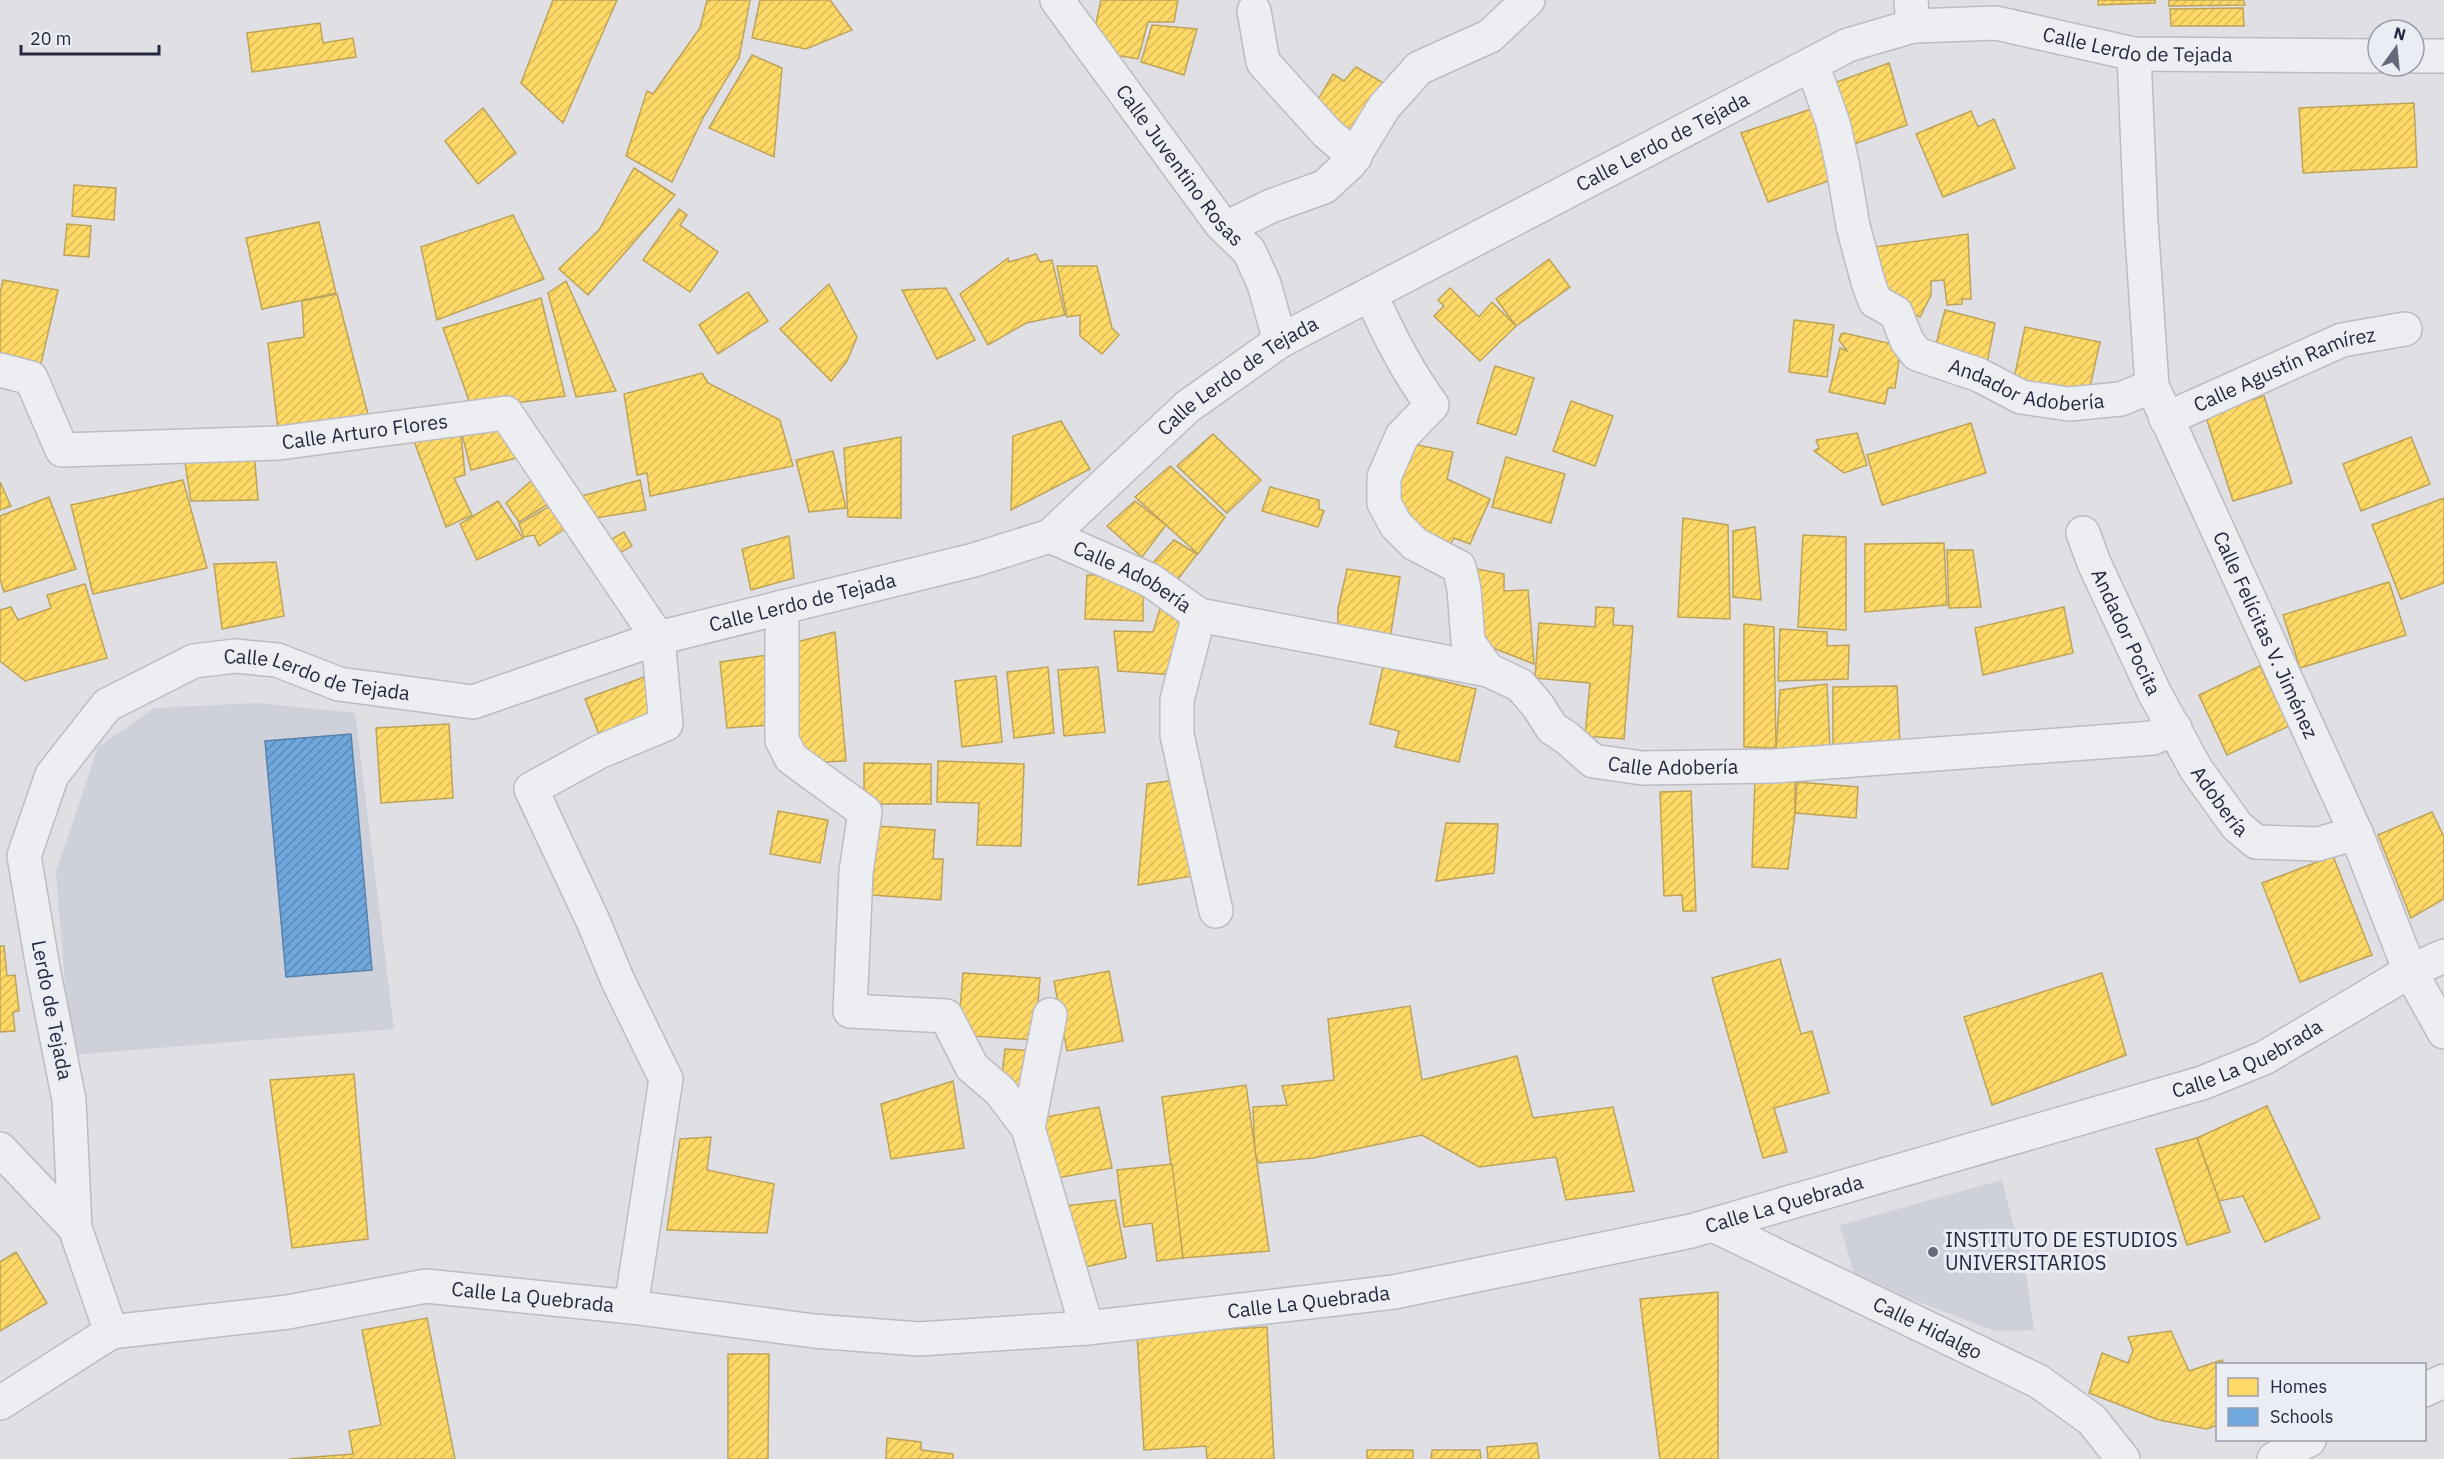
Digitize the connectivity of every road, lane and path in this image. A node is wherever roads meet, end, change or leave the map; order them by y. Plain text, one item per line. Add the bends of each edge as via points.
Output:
1 (1057, 0) edge
2 (1528, 0) edge
3 (1254, 11) dead end
4 (1912, 13) edge
5 (2134, 54) junction
6 (2366, 56) edge
7 (2426, 56) edge
8 (2444, 56) edge
9 (1812, 64) junction
10 (1355, 157) junction
11 (1226, 228) junction
12 (1371, 297) dead end
13 (2405, 329) dead end
14 (1280, 341) junction
15 (0, 370) edge
16 (2152, 386) junction
17 (2166, 419) junction
18 (2083, 533) dead end
19 (1050, 536) junction
20 (782, 607) junction
21 (1199, 615) junction
22 (658, 638) junction
23 (1488, 670) junction
24 (107, 705) joint
25 (2175, 728) junction
26 (2356, 833) junction
27 (1216, 910) dead end
28 (2444, 956) edge
29 (2410, 971) junction
30 (1050, 1015) dead end
31 (2444, 1032) edge
32 (1029, 1128) junction
33 (0, 1149) edge
34 (1713, 1225) junction
35 (75, 1228) junction
36 (632, 1307) junction
37 (1087, 1328) junction
38 (111, 1332) junction
39 (2444, 1381) edge
40 (2426, 1389) edge
41 (0, 1403) edge
42 (2307, 1441) edge
43 (2123, 1459) edge
44 (2274, 1459) edge

1 - 11 street, Calle Juventino Rosas
2 - 10 street via 1490,36 1419,68 1384,106
3 - 10 street via 1263,62 1327,133
4 - 5 street, Calle Lerdo de Tejada via 1996,23
4 - 9 street, Calle Lerdo de Tejada
5 - 6 street, Calle Lerdo de Tejada
5 - 16 street, Calle Felícitas V. Jiménez
7 - 8 street
9 - 14 street, Calle Lerdo de Tejada
9 - 16 street, Andador Adobería via 1833,123 1852,226 1868,282 1875,301 1896,313 1917,354 1979,375 2021,397 2069,404 2121,399
10 - 11 street via 1324,187
11 - 14 street, Calle Juventino Rosas via 1249,251 1264,284
12 - 23 street via 1401,359 1432,405 1402,436 1384,477 1384,503 1396,525 1414,544 1459,567 1468,642
13 - 17 street, Calle Agustín Ramírez via 2342,340
14 - 19 street, Calle Lerdo de Tejada via 1187,407
15 - 22 street, Calle Arturo Flores via 31,378 62,450 279,443 506,413
16 - 17 street, Calle Felícitas V. Jiménez
17 - 26 street, Calle Felícitas V. Jiménez
18 - 25 street, Andador Pocita via 2154,692
19 - 20 street, Calle Lerdo de Tejada via 974,561
19 - 21 street, Calle Adobería via 1150,580
20 - 22 street, Calle Lerdo de Tejada
20 - 32 street via 782,740 791,758 865,812 856,872 850,1011 946,1016 972,1066 1000,1091
21 - 23 street, Calle Adobería
21 - 27 street via 1177,700 1177,735
22 - 24 street, Calle Lerdo de Tejada via 473,702 339,684 277,660 235,656 194,661
22 - 36 street via 666,724 599,752 531,789 666,1080
23 - 25 street, Calle Adobería via 1520,685 1552,728 1593,761 1642,768 1775,766 2142,739
24 - 35 street, Lerdo de Tejada via 52,776 24,856 69,1100
25 - 26 street, Adobería via 2196,769 2237,826 2256,842 2318,843
26 - 29 street, Calle Felícitas V. Jiménez
28 - 29 street, Calle La Quebrada
29 - 31 street, Calle Felícitas V. Jiménez
29 - 34 street, Calle La Quebrada via 2264,1058 2202,1083
30 - 32 street
32 - 37 street
33 - 35 street
34 - 37 street, Calle La Quebrada via 1394,1292
34 - 43 street, Calle Hidalgo via 2038,1381 2092,1420
35 - 38 street, Lerdo de Tejada
36 - 37 street, Calle La Quebrada via 814,1331 919,1339
36 - 38 street, Calle La Quebrada via 426,1286 288,1312
38 - 41 street, Calle La Quebrada
39 - 40 street
42 - 44 street

